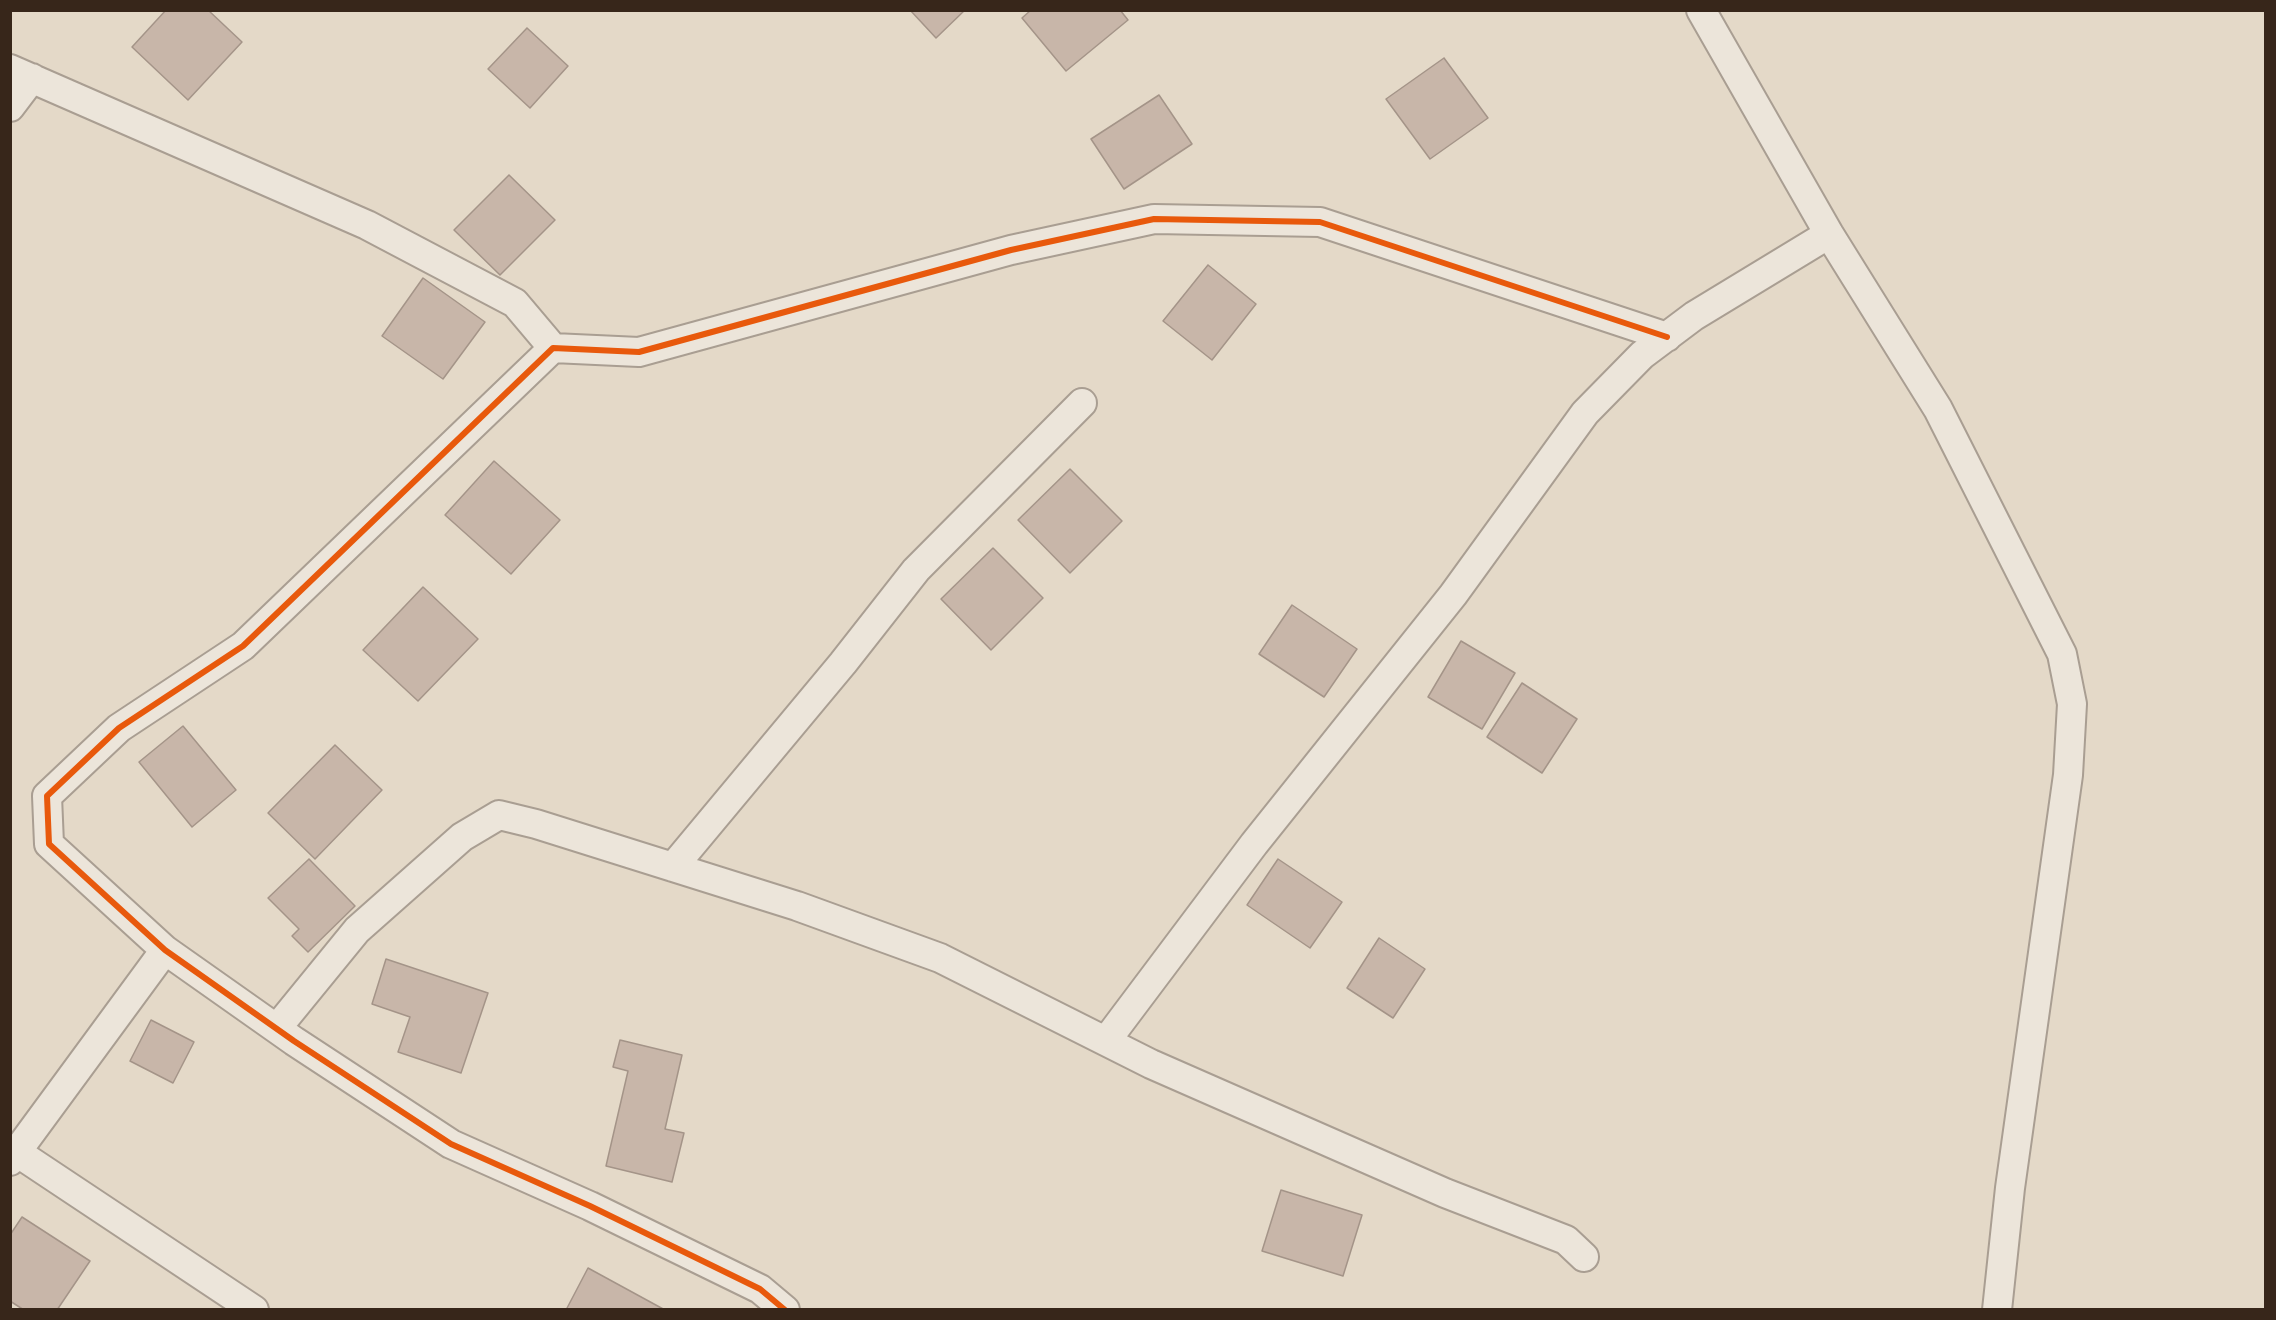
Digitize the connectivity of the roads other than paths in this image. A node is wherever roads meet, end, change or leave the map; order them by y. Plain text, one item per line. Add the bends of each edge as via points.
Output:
1 (1701, 10) edge
2 (21, 74) edge
3 (10, 107) edge
4 (1830, 234) junction
5 (1667, 337) junction
6 (553, 348) junction
7 (1082, 403) dead end
8 (673, 867) junction
9 (165, 950) junction
10 (277, 1028) junction
11 (1106, 1041) junction
12 (14, 1157) edge
13 (1584, 1257) dead end
14 (244, 1307) edge
15 (785, 1310) edge
16 (1996, 1310) edge

1 - 4 street
2 - 3 street
2 - 6 street via 367,225 515,303
4 - 5 street via 1694,316
4 - 16 street via 1938,409 2062,654 2072,704 2068,775
5 - 6 street via 1320,222 1154,219 1011,250 639,352
5 - 11 street via 1642,355 1585,412 1453,595 1254,844
6 - 9 street via 243,646 119,728 47,796 49,844
7 - 8 street via 916,570
8 - 10 street via 499,815 462,837 357,930
8 - 11 street via 797,906 940,958
9 - 10 street
9 - 12 street
10 - 15 street via 451,1144 760,1289
11 - 13 street via 1445,1193 1566,1240
12 - 14 street

